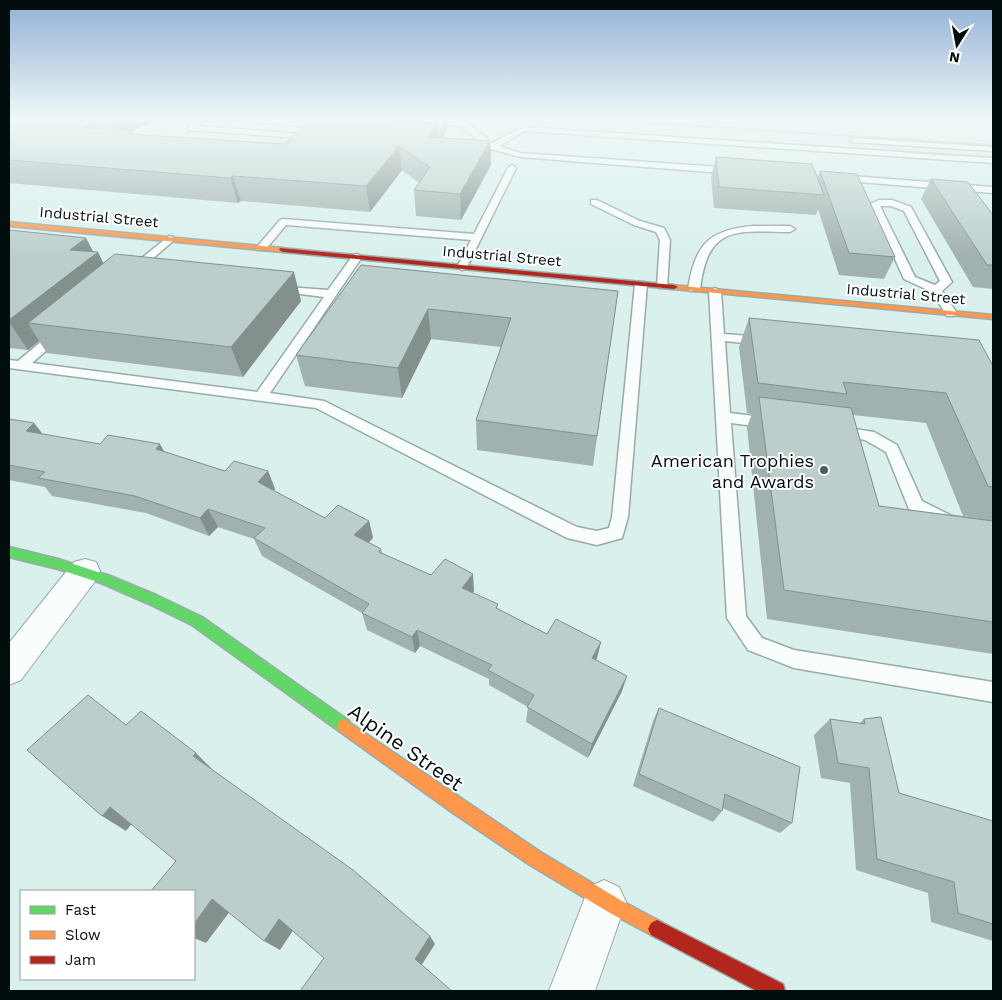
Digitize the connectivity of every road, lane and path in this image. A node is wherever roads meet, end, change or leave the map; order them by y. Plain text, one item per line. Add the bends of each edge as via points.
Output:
1 (649, 165) edge
2 (512, 168) dead end
3 (747, 172) edge
4 (826, 178) edge
5 (993, 190) edge
6 (594, 202) dead end
7 (9, 224) edge
8 (790, 229) dead end
9 (477, 237) junction
10 (169, 239) junction
11 (261, 248) junction
12 (357, 257) junction
13 (462, 267) junction
14 (148, 275) edge
15 (641, 284) junction
16 (663, 286) junction
17 (264, 287) edge
18 (694, 289) junction
19 (936, 290) junction
20 (715, 291) junction
21 (332, 294) junction
22 (951, 313) junction
23 (993, 317) edge
24 (72, 322) edge
25 (718, 337) junction
26 (777, 343) edge
27 (15, 364) edge
28 (260, 397) junction
29 (723, 417) junction
30 (782, 424) edge
31 (821, 430) edge
32 (993, 528) edge
33 (9, 552) edge
34 (86, 570) junction
35 (9, 669) edge
36 (993, 692) edge
37 (604, 902) junction
38 (572, 991) edge
39 (776, 991) edge

1 - 3 lane
2 - 9 lane
4 - 5 lane
6 - 16 lane via 637,223 660,230 665,240
7 - 10 street, Industrial Street
8 - 18 lane via 739,229 717,235 704,248 695,274
9 - 11 lane via 283,222
9 - 13 lane
10 - 11 street, Industrial Street
10 - 14 lane via 125,276
11 - 12 street, Industrial Street
12 - 13 street, Industrial Street
12 - 21 lane
13 - 15 street, Industrial Street
15 - 16 street, Industrial Street
15 - 28 lane via 616,533 597,538 573,534 319,404
16 - 18 street, Industrial Street
17 - 21 lane
18 - 20 street, Industrial Street
19 - 19 lane via 946,282 908,209 896,203 875,204 910,279
19 - 22 lane
20 - 22 street, Industrial Street
20 - 25 lane
21 - 28 lane
22 - 23 street, Industrial Street
24 - 27 lane
25 - 26 lane
25 - 29 lane
27 - 28 lane
29 - 30 lane
29 - 36 lane via 737,618 755,644 794,660
31 - 32 lane via 869,436 892,449 915,505 949,522
33 - 34 street, Alpine Street
34 - 35 street
34 - 37 street, Alpine Street via 145,594 197,622 490,830
37 - 38 street
37 - 39 street, Alpine Street

